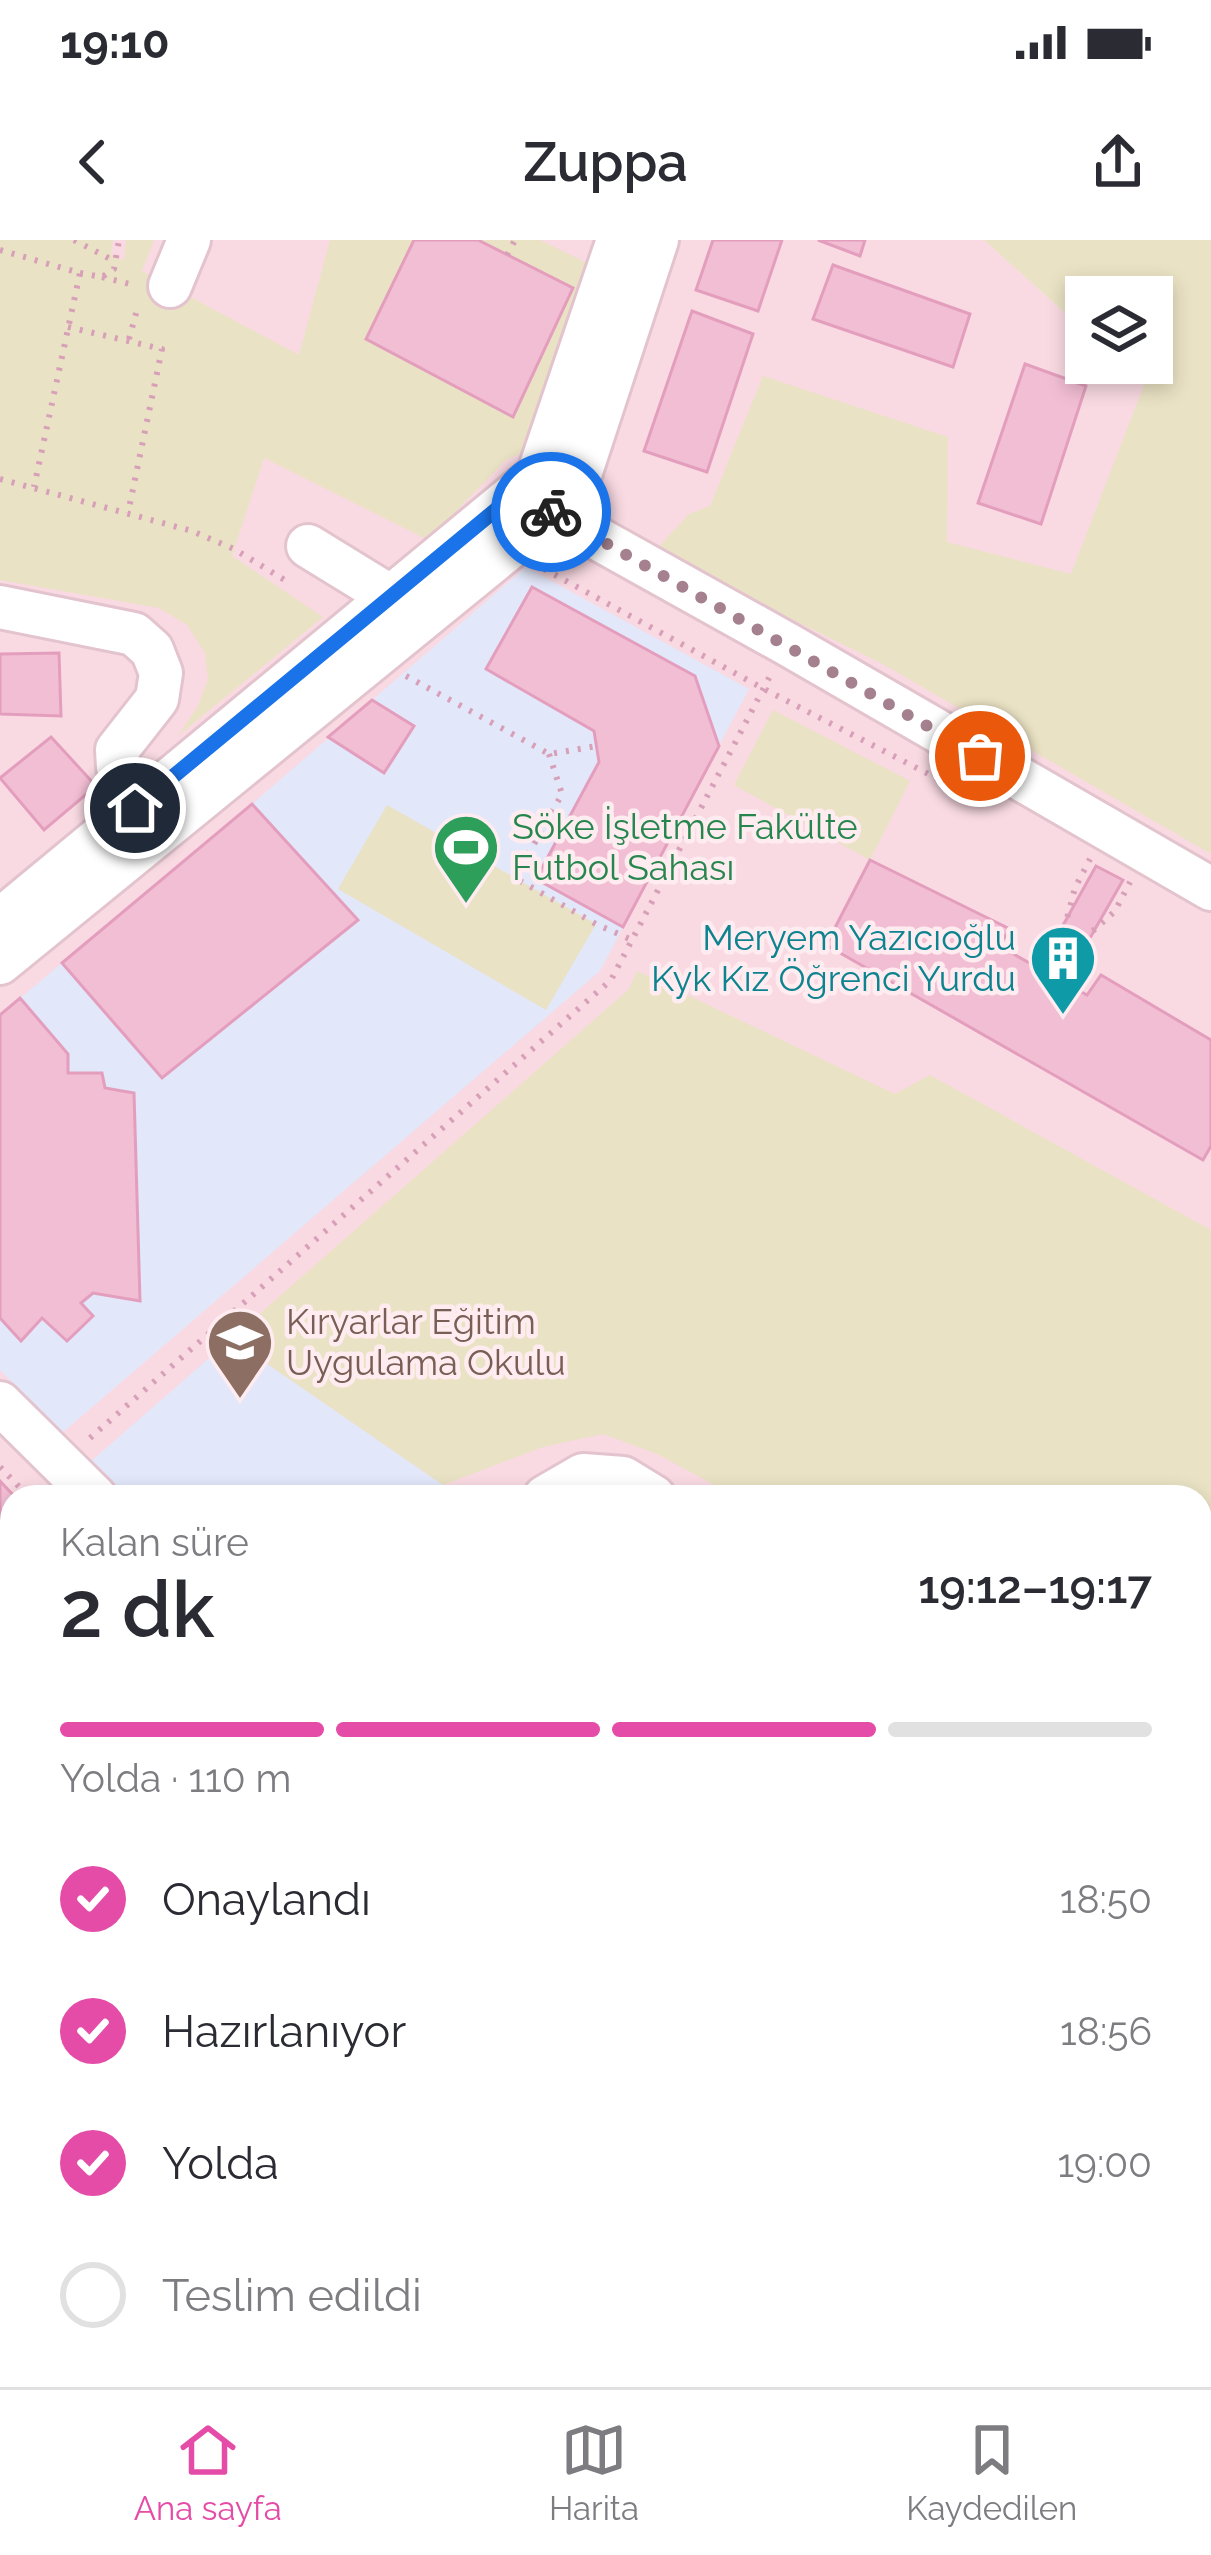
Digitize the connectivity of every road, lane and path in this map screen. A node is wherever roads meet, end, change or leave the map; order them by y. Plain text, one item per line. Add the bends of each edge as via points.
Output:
1 (74, 240) edge
2 (118, 240) edge
3 (189, 240) edge
4 (515, 240) edge
5 (618, 240) edge
6 (656, 240) edge
7 (0, 250) edge
8 (507, 255) dead end
9 (116, 262) junction
10 (80, 274) junction
11 (102, 277) junction
12 (157, 287) joint
13 (68, 327) junction
14 (0, 479) edge
15 (34, 487) junction
16 (534, 503) junction
17 (128, 513) junction
18 (301, 566) joint
19 (539, 566) dead end
20 (391, 597) junction
21 (0, 607) edge
22 (787, 644) junction
23 (380, 654) junction
24 (764, 689) junction
25 (597, 746) dead end
26 (549, 754) junction
27 (948, 784) dead end
28 (135, 808) junction
29 (1091, 858) dead end
30 (1126, 876) dead end
31 (1211, 889) edge
32 (0, 920) edge
33 (632, 940) junction
34 (0, 963) edge
35 (1057, 963) junction
36 (1052, 975) dead end
37 (0, 1403) edge
38 (0, 1435) edge
39 (62, 1480) edge
40 (566, 1485) edge
41 (634, 1485) edge

1 - 9 path
2 - 9 path
3 - 12 street
4 - 8 path
5 - 16 street
6 - 16 street via 573,496
7 - 10 path
9 - 11 path
10 - 11 path
10 - 13 path
11 - 12 path
13 - 15 path
13 - 17 path via 162,350
14 - 15 path
15 - 17 path
16 - 20 street
16 - 22 street
16 - 23 street
17 - 18 path
18 - 20 street
19 - 24 path
20 - 28 street
21 - 28 street via 134,634 152,650 161,673 157,699 117,750
22 - 24 path
22 - 31 street
23 - 26 path via 402,674
23 - 34 street
24 - 27 path
24 - 33 path
25 - 26 path
26 - 33 path via 562,794 514,878
28 - 32 street
29 - 35 path
30 - 35 path via 1115,911
33 - 39 path via 611,980
35 - 36 path
37 - 39 street
38 - 39 street
40 - 41 street via 583,1475

